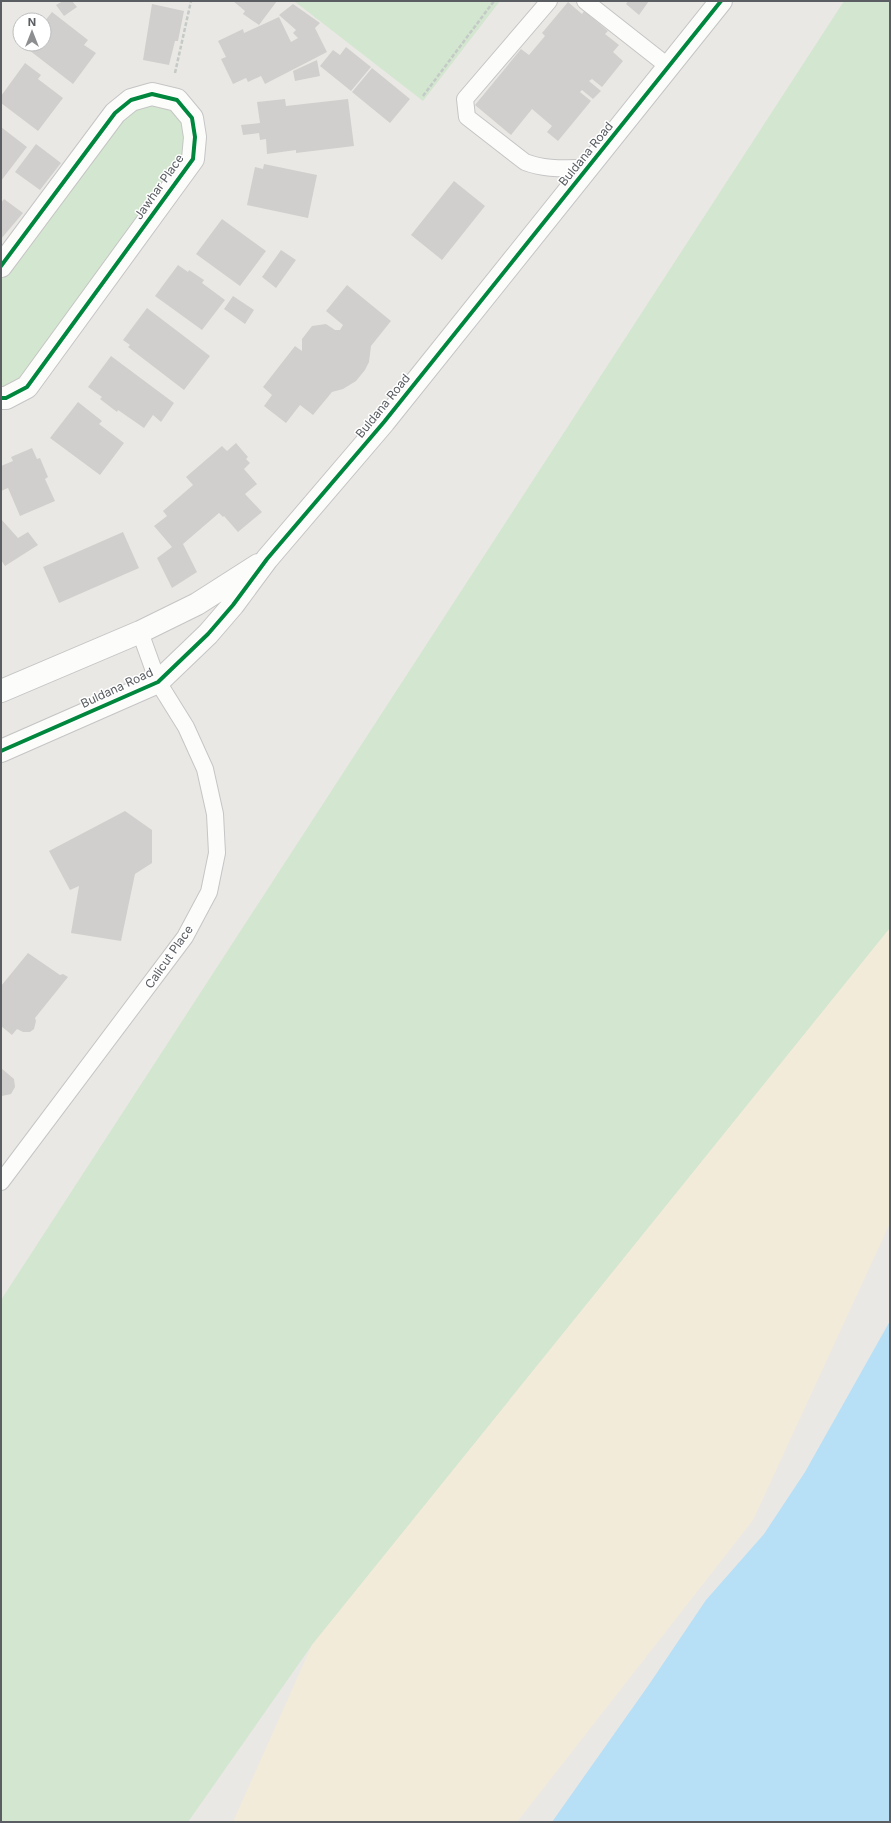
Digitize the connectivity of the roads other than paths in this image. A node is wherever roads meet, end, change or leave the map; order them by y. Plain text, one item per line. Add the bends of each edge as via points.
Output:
1 (549, 1) edge
2 (584, 1) edge
3 (721, 1) edge
4 (668, 67) junction
5 (587, 168) junction
6 (1, 266) edge
7 (1, 398) edge
8 (267, 559) junction
9 (140, 632) junction
10 (158, 682) junction
11 (1, 691) edge
12 (1, 751) edge
13 (1, 1182) edge

1 - 5 lane via 466,98 467,117 526,162 549,168
2 - 4 lane
3 - 4 street, Buldana Road
4 - 5 street, Buldana Road
5 - 8 street, Buldana Road via 384,422
6 - 7 street, Jawhar Place via 115,113 131,100 152,94 177,100 192,118 195,138 192,159 27,387
8 - 9 street, Buldana Road via 197,604
8 - 10 street, Buldana Road via 208,634
9 - 10 lane, Calicut Place
9 - 11 street, Buldana Road
10 - 12 street, Buldana Road
10 - 13 lane, Calicut Place via 186,727 205,769 215,814 217,853 209,892 185,937

